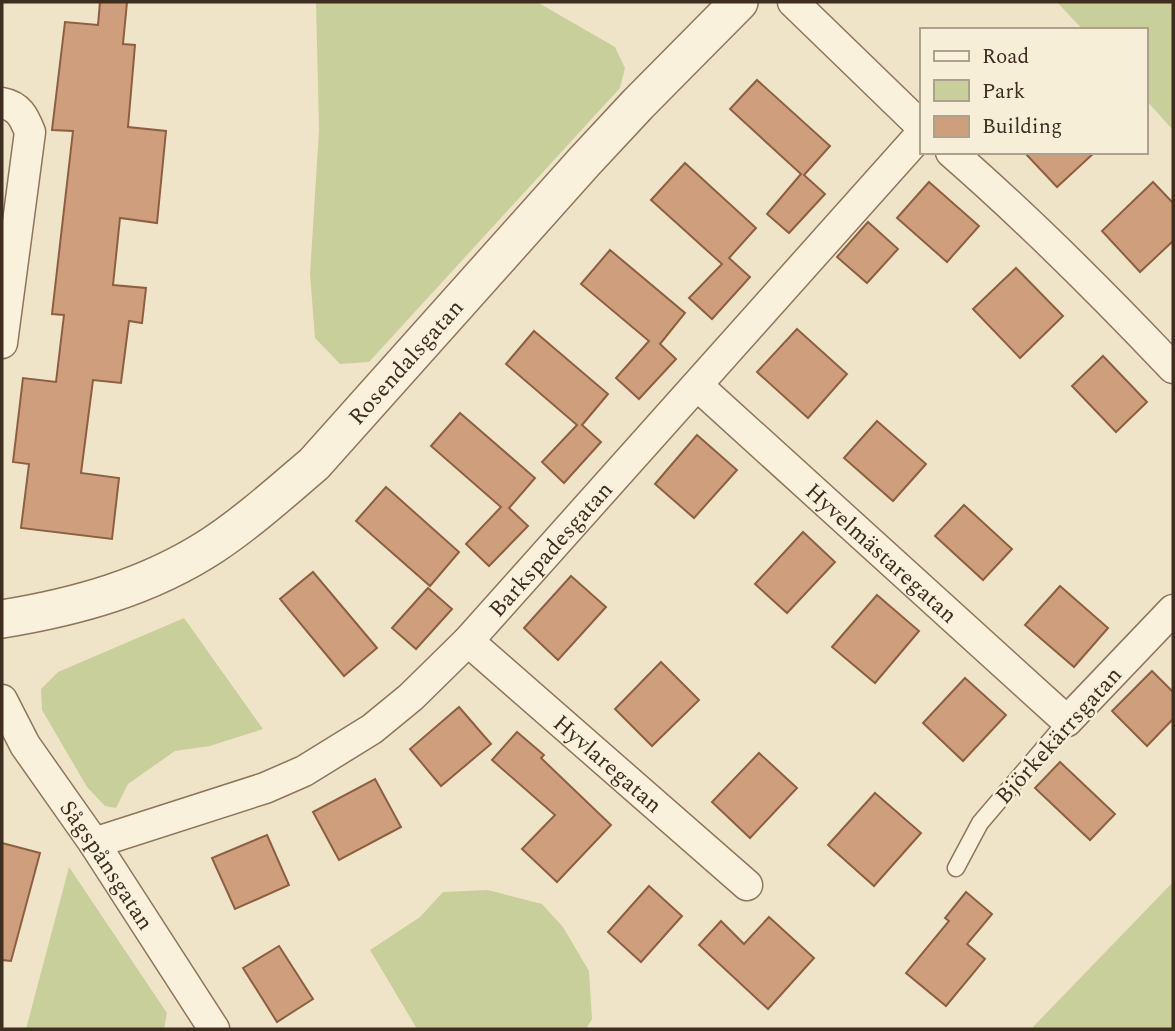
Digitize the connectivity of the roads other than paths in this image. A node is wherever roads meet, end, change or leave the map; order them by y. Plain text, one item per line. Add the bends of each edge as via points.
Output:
1 (739, 2) edge
2 (793, 2) edge
3 (2, 103) edge
4 (920, 125) edge
5 (920, 135) edge
6 (953, 154) edge
7 (2, 343) edge
8 (1173, 368) edge
9 (698, 386) junction
10 (1173, 610) edge
11 (2, 620) edge
12 (468, 641) junction
13 (2, 700) edge
14 (1067, 721) junction
15 (13, 747) edge
16 (94, 844) junction
17 (956, 868) dead end
18 (747, 885) dead end
19 (214, 1029) edge

1 - 11 street, Rosendalsgatan via 584,162 314,464 263,508 164,573 89,601
2 - 4 street
3 - 7 street via 23,114 30,132
5 - 9 street, Barkspadesgatan
6 - 8 street via 1081,272
9 - 12 street, Barkspadesgatan
9 - 14 street, Hyvelmästaregatan
10 - 14 street, Björkekärrsgatan
12 - 16 street, Barkspadesgatan via 372,729 304,771
12 - 18 street, Hyvlaregatan
13 - 15 street, Sågspånsgatan
14 - 17 lane, Björkekärrsgatan via 980,823
15 - 16 street, Sågspånsgatan
16 - 19 street, Sågspånsgatan

